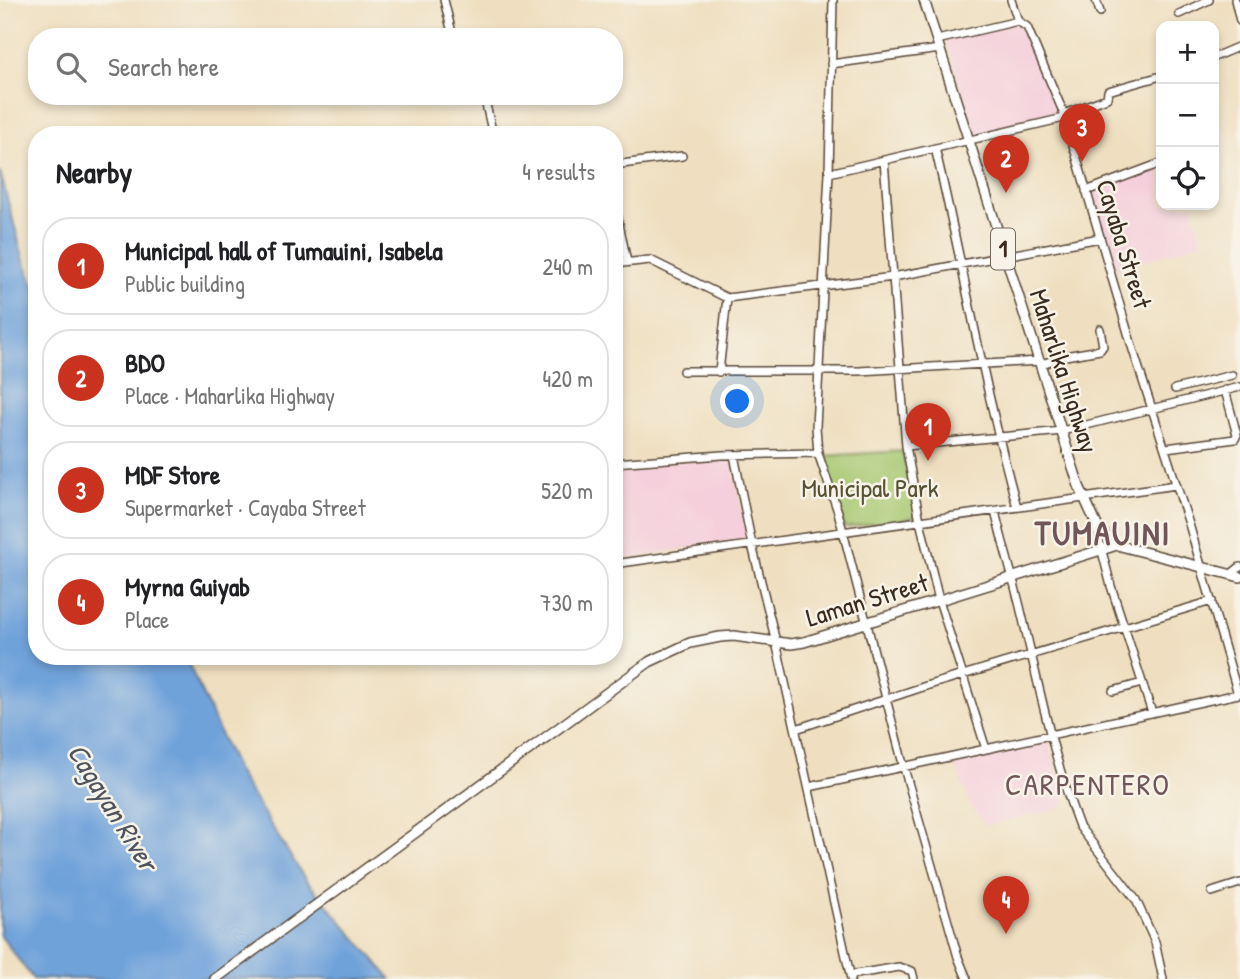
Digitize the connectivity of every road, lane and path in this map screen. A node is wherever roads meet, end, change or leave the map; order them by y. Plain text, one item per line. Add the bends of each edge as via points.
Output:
1 (444, 0) edge
2 (833, 0) edge
3 (923, 0) edge
4 (1011, 0) edge
5 (1096, 0) edge
6 (1209, 0) edge
7 (1235, 0) edge
8 (1100, 12) dead end
9 (1180, 14) dead end
10 (1240, 21) edge
11 (1018, 22) junction
12 (451, 28) edge
13 (939, 44) junction
14 (1240, 46) edge
15 (1219, 55) edge
16 (831, 65) junction
17 (1156, 77) edge
18 (486, 105) edge
19 (1064, 116) junction
20 (491, 126) edge
21 (970, 140) junction
22 (935, 148) junction
23 (682, 156) dead end
24 (884, 160) junction
25 (623, 163) edge
26 (1156, 165) edge
27 (829, 173) junction
28 (1086, 191) junction
29 (1100, 238) junction
30 (623, 243) edge
31 (1005, 257) junction
32 (627, 262) junction
33 (623, 263) edge
34 (963, 266) junction
35 (893, 277) junction
36 (822, 287) junction
37 (727, 298) junction
38 (1100, 329) dead end
39 (1041, 363) junction
40 (982, 364) junction
41 (901, 369) junction
42 (820, 370) junction
43 (683, 372) dead end
44 (719, 372) junction
45 (1232, 374) dead end
46 (1216, 380) junction
47 (1240, 387) edge
48 (1175, 389) dead end
49 (1222, 391) junction
50 (1153, 409) junction
51 (1062, 431) junction
52 (998, 438) junction
53 (906, 446) junction
54 (1166, 448) junction
55 (818, 453) junction
56 (734, 454) junction
57 (623, 462) edge
58 (1177, 485) junction
59 (1084, 498) junction
60 (1017, 507) junction
61 (995, 512) junction
62 (920, 521) junction
63 (1095, 524) junction
64 (843, 533) junction
65 (752, 545) junction
66 (1117, 545) junction
67 (1101, 549) junction
68 (623, 563) edge
69 (1200, 567) junction
70 (1240, 567) edge
71 (1235, 576) edge
72 (1013, 577) junction
73 (939, 600) junction
74 (1212, 601) junction
75 (867, 624) junction
76 (1125, 629) junction
77 (776, 642) junction
78 (1030, 656) junction
79 (964, 676) junction
80 (1142, 683) junction
81 (1113, 691) dead end
82 (887, 699) junction
83 (1152, 713) junction
84 (796, 729) junction
85 (1050, 733) junction
86 (986, 749) junction
87 (904, 768) junction
88 (808, 787) junction
89 (1240, 883) edge
90 (1212, 892) dead end
91 (850, 977) edge
92 (215, 979) edge
93 (914, 979) edge
94 (967, 979) edge
95 (1163, 979) edge

1 - 12 street
2 - 16 street
3 - 13 main road, Maharlika Highway / 1
4 - 11 street, Cayaba Street
5 - 8 street
6 - 9 street
7 - 10 street
11 - 13 street
11 - 19 street, Cayaba Street via 1027,27
13 - 16 street
13 - 21 main road, Maharlika Highway / 1
14 - 15 street
16 - 27 street
17 - 19 street via 1108,91 1107,99
18 - 20 street
19 - 21 street
19 - 28 street, Cayaba Street
21 - 22 street
21 - 31 main road, Maharlika Highway / 1
22 - 24 street
22 - 34 street
23 - 25 street
24 - 27 street
24 - 35 street
26 - 28 street
27 - 36 street
28 - 29 street, Cayaba Street
29 - 31 street
29 - 50 street, Cayaba Street
30 - 32 street
31 - 34 street
31 - 39 main road, Maharlika Highway / 1
32 - 33 street
32 - 37 street via 650,260
34 - 35 street
34 - 40 street
35 - 36 street
35 - 41 street
36 - 37 street
36 - 42 street
37 - 44 street
38 - 39 street via 1100,350
39 - 40 street
39 - 51 main road, Maharlika Highway / 1
40 - 41 street
40 - 52 street
41 - 42 street
41 - 53 street
42 - 44 street
42 - 55 street
43 - 44 street
45 - 46 street
46 - 48 street
46 - 49 street
47 - 49 street
49 - 50 street
49 - 54 street via 1235,439
50 - 51 street
50 - 54 street, Cayaba Street
51 - 52 street
51 - 59 main road, Maharlika Highway / 1
52 - 53 street
52 - 60 street
53 - 62 street
54 - 58 street, Cayaba Street
55 - 56 street
55 - 64 street
56 - 57 street
56 - 65 street
58 - 59 street
58 - 69 street, Cayaba Street
59 - 60 street
59 - 63 main road, Maharlika Highway / 1
60 - 61 street
61 - 62 street
61 - 72 street
62 - 64 street
62 - 73 street
63 - 66 main road, Maharlika Highway / 1
63 - 67 street
64 - 65 street
64 - 75 street
65 - 68 street
65 - 77 street
66 - 67 main road, Laman Street
66 - 69 main road, Maharlika Highway / 1
67 - 72 main road, Laman Street
67 - 76 street
69 - 71 main road, Maharlika Highway / 1
69 - 74 street, Cayaba Street
70 - 71 street
72 - 73 main road, Laman Street
72 - 78 street
73 - 75 main road, Laman Street
73 - 79 street
74 - 76 street
74 - 83 street, Cayaba Street via 1238,694
75 - 77 main road, Laman Street via 804,642
75 - 82 street
76 - 78 street
76 - 80 street
77 - 84 street
77 - 92 main road, Laman Street via 734,636 706,639 649,662
78 - 79 street
78 - 85 street
79 - 82 street
79 - 86 street
80 - 81 street
80 - 83 street
82 - 84 street
82 - 87 street
83 - 85 street
84 - 88 street
85 - 86 street
85 - 95 street via 1079,826 1136,900 1155,942
86 - 87 street
87 - 88 street
87 - 94 street
88 - 91 street
89 - 90 street
91 - 93 street via 903,968 912,971

